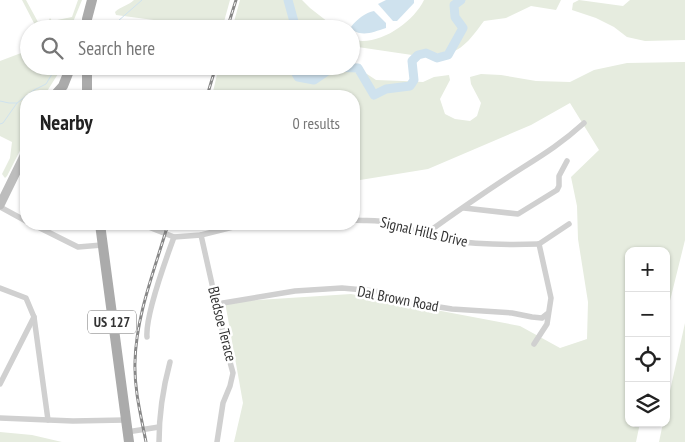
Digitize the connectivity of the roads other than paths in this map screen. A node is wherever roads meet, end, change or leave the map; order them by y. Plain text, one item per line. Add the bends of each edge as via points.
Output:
1 (92, 0) edge
2 (87, 20) edge
3 (67, 75) edge
4 (87, 75) edge
5 (59, 90) edge
6 (87, 90) edge
7 (584, 123) dead end
8 (567, 161) dead end
9 (20, 164) edge
10 (0, 206) edge
11 (464, 208) junction
12 (20, 217) edge
13 (360, 220) edge
14 (569, 224) dead end
15 (45, 230) edge
16 (101, 230) edge
17 (156, 230) edge
18 (220, 230) edge
19 (200, 235) junction
20 (424, 235) junction
21 (174, 237) junction
22 (539, 244) junction
23 (102, 245) junction
24 (0, 288) edge
25 (217, 304) junction
26 (547, 314) junction
27 (34, 317) junction
28 (147, 337) dead end
29 (534, 344) dead end
30 (170, 362) dead end
31 (0, 384) edge
32 (0, 418) edge
33 (48, 420) junction
34 (125, 420) junction
35 (159, 427) junction
36 (128, 437) edge
37 (159, 442) edge
38 (217, 442) edge

1 - 2 main road
3 - 5 main road
4 - 6 main road
7 - 11 street via 556,147
8 - 11 street via 557,190 518,214
9 - 10 main road
10 - 12 street
11 - 20 street
13 - 20 street, Signal Hills Drive via 393,224
14 - 22 street
15 - 23 street via 78,246
16 - 23 main road, US 127
17 - 21 street
18 - 19 street
19 - 21 street
19 - 25 street, Bledsoe Terace
20 - 22 street, Signal Hills Drive via 492,245
21 - 28 street via 149,319
22 - 26 street via 551,298
23 - 34 main road, US 127
24 - 27 street via 26,298
25 - 26 street, Dal Brown Road via 295,290 342,288 375,291 414,303 452,309 542,318
25 - 38 street, Bledsoe Terace via 233,373 223,402
26 - 29 street via 547,324
27 - 31 street
27 - 33 street
30 - 35 street via 164,382
32 - 33 street
33 - 34 street
34 - 36 main road, US 127
35 - 36 street
35 - 37 street

